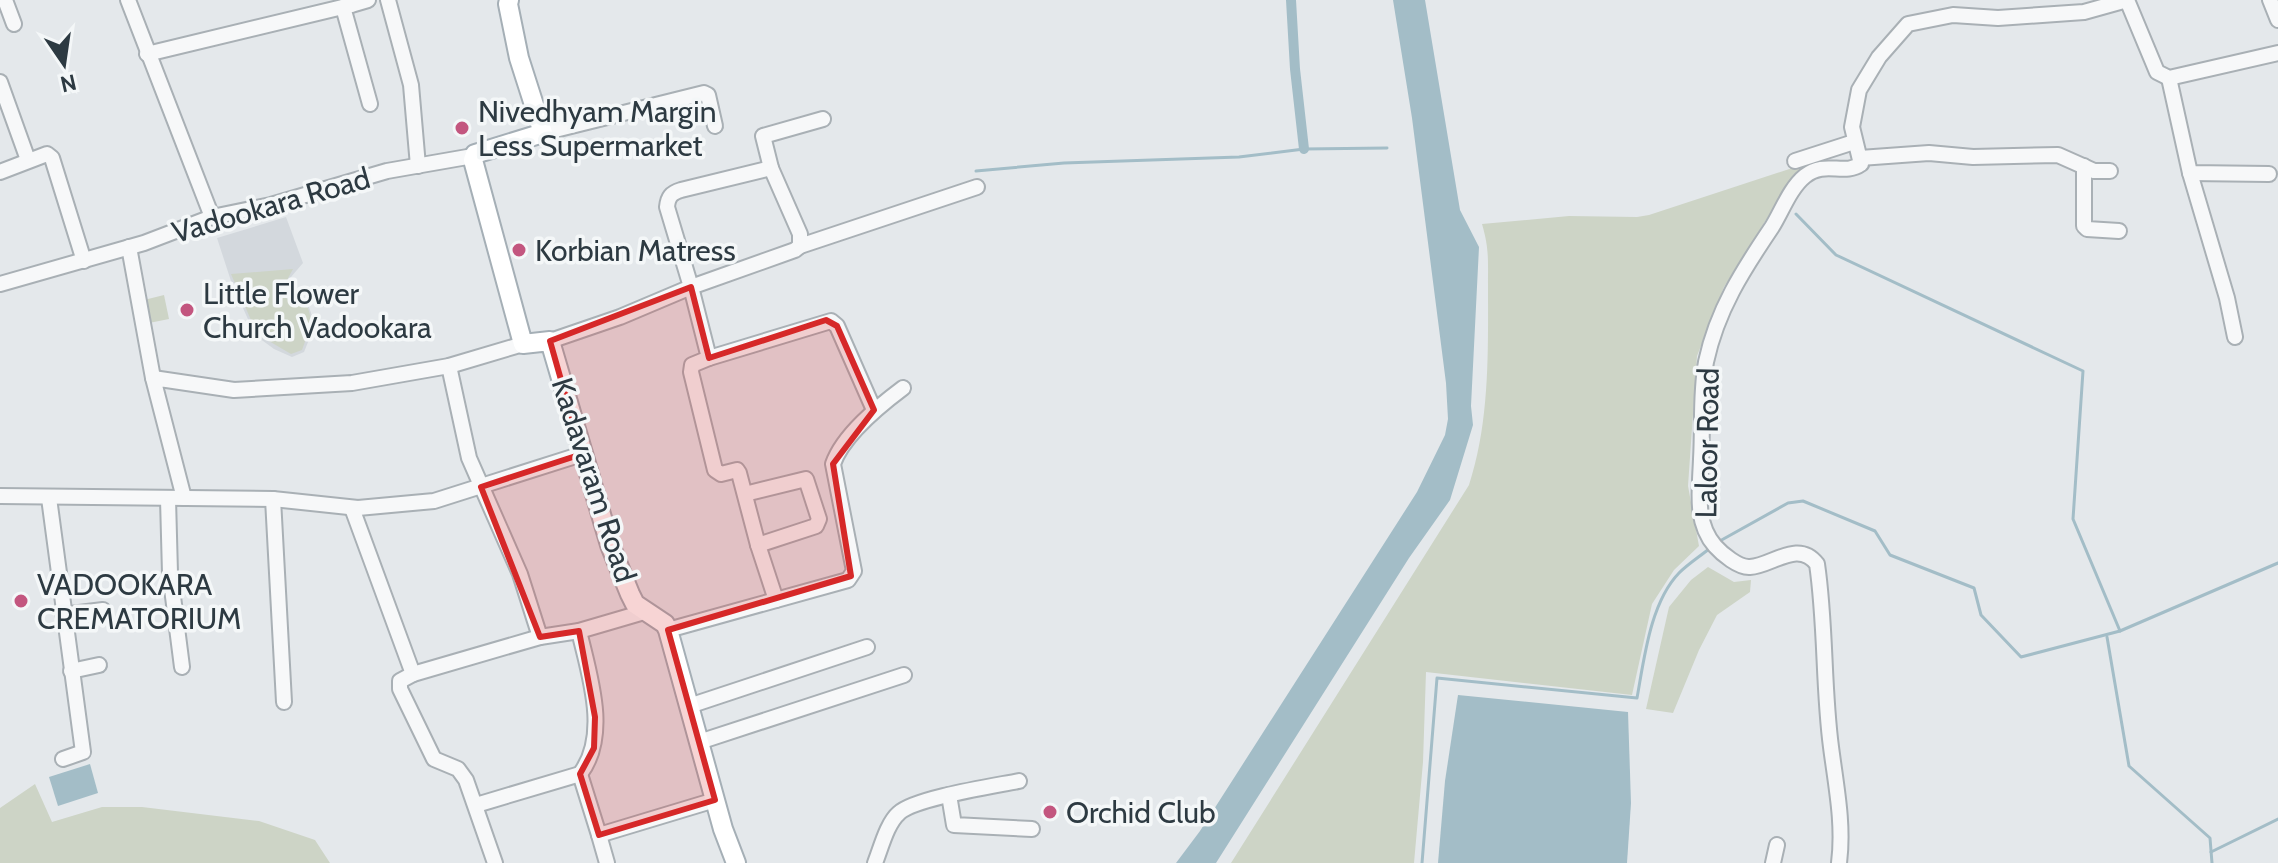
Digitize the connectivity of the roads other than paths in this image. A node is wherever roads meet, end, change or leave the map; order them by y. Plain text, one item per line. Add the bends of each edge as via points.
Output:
1 (5, 0) edge
2 (128, 0) edge
3 (368, 0) edge
4 (388, 0) edge
5 (509, 0) edge
6 (2127, 0) edge
7 (2270, 0) edge
8 (348, 4) edge
9 (2278, 20) edge
10 (14, 24) dead end
11 (2278, 53) edge
12 (147, 54) junction
13 (2169, 78) junction
14 (0, 82) edge
15 (370, 104) dead end
16 (823, 119) dead end
17 (715, 126) dead end
18 (543, 133) junction
19 (1854, 142) junction
20 (473, 156) junction
21 (28, 160) junction
22 (1795, 161) dead end
23 (1858, 164) junction
24 (418, 166) junction
25 (2084, 166) junction
26 (771, 168) junction
27 (2110, 171) dead end
28 (0, 172) edge
29 (2190, 173) junction
30 (2269, 174) dead end
31 (977, 187) dead end
32 (212, 217) junction
33 (2119, 231) dead end
34 (800, 246) junction
35 (129, 247) junction
36 (84, 261) junction
37 (0, 284) edge
38 (691, 287) junction
39 (2235, 337) dead end
40 (550, 341) junction
41 (523, 344) junction
42 (709, 358) junction
43 (449, 366) junction
44 (153, 378) junction
45 (903, 388) dead end
46 (874, 410) junction
47 (582, 454) junction
48 (481, 487) junction
49 (745, 494) junction
50 (0, 496) edge
51 (49, 498) junction
52 (184, 498) junction
53 (168, 499) junction
54 (273, 499) junction
55 (352, 508) junction
56 (758, 545) junction
57 (776, 600) junction
58 (103, 610) dead end
59 (644, 612) junction
60 (63, 615) junction
61 (668, 630) junction
62 (579, 631) junction
63 (540, 637) junction
64 (867, 647) dead end
65 (99, 665) dead end
66 (182, 667) dead end
67 (71, 671) junction
68 (413, 674) junction
69 (904, 675) dead end
70 (284, 702) dead end
71 (689, 706) junction
72 (699, 742) junction
73 (63, 759) dead end
74 (580, 774) junction
75 (1019, 781) dead end
76 (949, 795) junction
77 (715, 800) junction
78 (476, 805) junction
79 (1032, 829) dead end
80 (599, 835) junction
81 (1777, 845) dead end
82 (495, 863) edge
83 (607, 863) edge
84 (736, 863) edge
85 (875, 863) edge
86 (1773, 863) edge
87 (1839, 863) edge

1 - 10 street
2 - 12 street
3 - 8 street
4 - 24 street via 411,85
5 - 18 main road via 519,58
6 - 13 street via 2157,72
6 - 19 street via 2084,12 1998,18 1953,15 1908,24 1859,90
7 - 9 street
8 - 12 street
8 - 15 street
11 - 13 street
12 - 32 street
13 - 29 street
14 - 21 street
16 - 26 street via 765,134
17 - 18 street, Vadookara Road via 704,93
18 - 20 main road, Vadookara Road
19 - 22 street
19 - 23 street
20 - 24 street, Vadookara Road
20 - 41 main road
21 - 28 street
21 - 36 street via 47,154 52,158
23 - 25 street, Laloor Road via 1929,153 2058,155
23 - 87 street, Laloor Road via 1824,167 1803,177 1732,286 1706,361 1700,509 1705,534 1714,545 1749,568 1785,554 1817,564 1840,812
24 - 32 street, Vadookara Road
25 - 27 street, Laloor Road
25 - 33 street via 2084,226
26 - 34 street via 800,234
26 - 38 street via 681,190 668,199
29 - 30 street
29 - 39 street
31 - 34 street
32 - 35 street, Vadookara Road
34 - 38 street
35 - 36 street, Vadookara Road
35 - 44 street
36 - 37 street, Vadookara Road
38 - 40 street
38 - 42 street
40 - 41 main road, Kadavaram Road
40 - 47 main road, Kadavaram Road
41 - 43 street
42 - 46 street via 833,322
42 - 49 street via 692,365 691,372 715,470 737,470
43 - 44 street via 352,383 234,390
43 - 48 street via 469,458
44 - 52 street
45 - 46 street
46 - 57 street via 833,464 854,571 848,580
47 - 48 street
47 - 59 main road, Kadavaram Road via 610,545 630,594
48 - 55 street via 434,501
48 - 63 street via 520,574
49 - 56 street
49 - 56 street via 806,479 819,519 816,526
50 - 51 street
51 - 53 street
51 - 60 street
52 - 53 street
52 - 54 street
53 - 66 street via 170,573
54 - 55 street
54 - 70 street
55 - 68 street
56 - 57 street
57 - 61 street
58 - 60 street
59 - 61 main road, Kadavaram Road
59 - 62 street
60 - 67 street
61 - 71 main road
62 - 63 street
62 - 74 street via 595,717 594,748
63 - 68 street
64 - 71 street
65 - 67 street
67 - 73 street via 83,752
68 - 78 street via 399,683 429,750 437,763 462,774
69 - 72 street
71 - 72 main road
72 - 77 main road
74 - 78 street
74 - 80 street
75 - 76 street
76 - 79 street via 954,825
76 - 85 street via 897,814
77 - 80 street
77 - 84 main road
78 - 82 street
80 - 83 street
81 - 86 street

